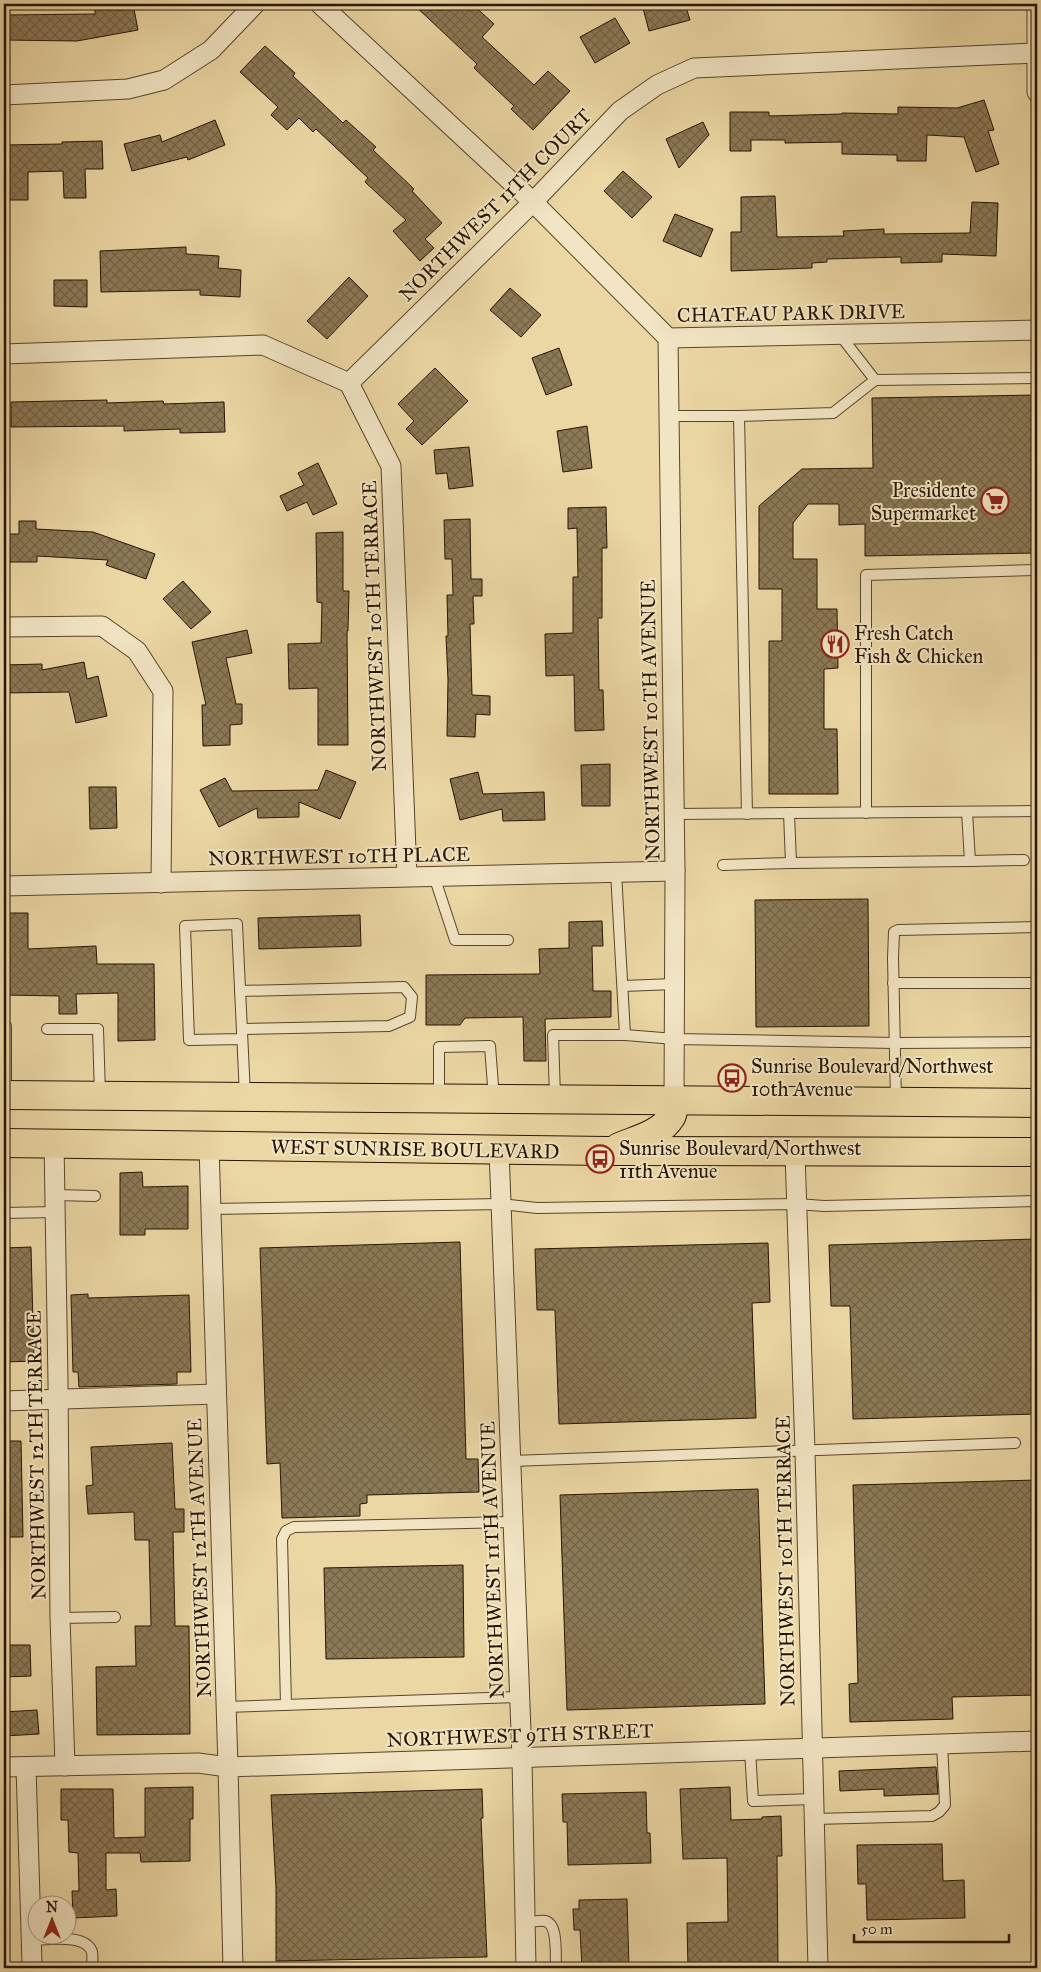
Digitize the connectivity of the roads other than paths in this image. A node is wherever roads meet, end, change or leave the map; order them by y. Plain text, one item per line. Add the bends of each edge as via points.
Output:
1 (255, 4) edge
2 (320, 4) edge
3 (1037, 4) edge
4 (1036, 53) edge
5 (1037, 92) edge
6 (4, 95) edge
7 (533, 202) junction
8 (1037, 330) edge
9 (840, 335) junction
10 (668, 338) junction
11 (4, 354) edge
12 (1037, 378) edge
13 (875, 380) junction
14 (349, 383) junction
15 (669, 416) junction
16 (740, 416) junction
17 (1037, 570) edge
18 (4, 627) edge
19 (1037, 811) edge
20 (967, 812) junction
21 (789, 813) junction
22 (866, 813) junction
23 (674, 814) junction
24 (747, 814) junction
25 (1024, 860) dead end
26 (970, 861) junction
27 (791, 863) junction
28 (723, 865) dead end
29 (675, 871) junction
30 (616, 872) junction
31 (407, 876) junction
32 (434, 876) junction
33 (161, 883) junction
34 (4, 886) edge
35 (1037, 927) edge
36 (508, 940) dead end
37 (893, 983) junction
38 (1037, 983) edge
39 (674, 984) junction
40 (622, 986) junction
41 (240, 991) junction
42 (4, 1026) edge
43 (46, 1029) dead end
44 (242, 1034) junction
45 (625, 1035) junction
46 (674, 1039) junction
47 (1037, 1042) edge
48 (895, 1043) junction
49 (5, 1096) edge
50 (100, 1096) junction
51 (245, 1097) junction
52 (439, 1099) junction
53 (494, 1100) junction
54 (555, 1100) junction
55 (674, 1101) junction
56 (896, 1102) junction
57 (1037, 1102) edge
58 (4, 1143) edge
59 (54, 1143) junction
60 (209, 1146) junction
61 (499, 1150) junction
62 (608, 1151) junction
63 (1037, 1152) edge
64 (795, 1153) junction
65 (95, 1196) dead end
66 (1037, 1201) edge
67 (55, 1204) junction
68 (501, 1204) junction
69 (797, 1204) junction
70 (211, 1209) junction
71 (4, 1213) edge
72 (216, 1394) junction
73 (58, 1400) junction
74 (4, 1401) edge
75 (1015, 1443) dead end
76 (805, 1451) junction
77 (512, 1460) junction
78 (514, 1522) junction
79 (115, 1617) dead end
80 (60, 1618) junction
81 (520, 1697) junction
82 (286, 1705) junction
83 (226, 1707) junction
84 (1037, 1741) edge
85 (942, 1743) junction
86 (812, 1747) junction
87 (750, 1750) junction
88 (522, 1758) junction
89 (65, 1766) junction
90 (4, 1767) edge
91 (26, 1767) junction
92 (228, 1767) junction
93 (813, 1800) junction
94 (814, 1819) junction
95 (29, 1894) edge
96 (525, 1922) junction
97 (78, 1939) edge
98 (30, 1944) edge
99 (30, 1968) edge
100 (92, 1968) edge
101 (233, 1968) edge
102 (526, 1968) edge
103 (556, 1968) edge
104 (818, 1968) edge

1 - 6 street via 211,50 164,80 128,89
2 - 7 street, CHATEAU PARK DRIVE
3 - 4 street
4 - 5 street
4 - 7 street, NORTHWEST 11TH COURT via 694,68 657,85 620,112
7 - 10 street, CHATEAU PARK DRIVE
7 - 14 street, NORTHWEST 11TH COURT
8 - 9 street, CHATEAU PARK DRIVE
9 - 10 street, CHATEAU PARK DRIVE
9 - 13 lane
10 - 15 street, NORTHWEST 10TH AVENUE
11 - 14 street via 263,345
12 - 13 lane
13 - 16 lane via 833,413
14 - 31 street, NORTHWEST 10TH TERRACE via 391,466
15 - 16 lane
15 - 23 street, NORTHWEST 10TH AVENUE
16 - 24 lane
17 - 22 lane via 866,575
18 - 33 street via 102,626 137,651 164,691
19 - 20 lane
20 - 22 lane
20 - 26 lane
21 - 22 lane
21 - 24 lane
21 - 27 lane
23 - 24 lane
23 - 29 street, NORTHWEST 10TH AVENUE
25 - 26 lane
26 - 27 lane
27 - 28 lane
29 - 30 street, NORTHWEST 10TH PLACE
29 - 39 street, NORTHWEST 10TH AVENUE
30 - 32 street, NORTHWEST 10TH PLACE
30 - 40 lane
31 - 32 street, NORTHWEST 10TH PLACE
31 - 33 street, NORTHWEST 10TH PLACE
32 - 36 lane via 455,940
33 - 34 street, NORTHWEST 10TH PLACE
35 - 37 lane via 898,930 893,936
37 - 38 lane
37 - 48 lane
39 - 40 lane
39 - 46 street, NORTHWEST 10TH AVENUE
40 - 45 lane
41 - 44 lane
41 - 44 lane via 237,924 185,926 190,1040
41 - 44 lane via 404,987 412,997 410,1017 389,1026
42 - 49 lane
43 - 50 lane via 98,1029
44 - 51 lane
45 - 46 lane
45 - 54 lane via 553,1035
46 - 48 lane
46 - 55 street, NORTHWEST 10TH AVENUE
47 - 48 lane
48 - 56 lane
49 - 50 main road
50 - 51 main road
51 - 52 main road
52 - 53 main road
52 - 53 lane via 439,1047 490,1046
53 - 54 main road
54 - 55 main road
55 - 56 main road
55 - 62 main road via 672,1116 664,1125
56 - 57 main road
58 - 59 main road, WEST SUNRISE BOULEVARD
59 - 60 main road, WEST SUNRISE BOULEVARD
59 - 67 street, NORTHWEST 12TH TERRACE
60 - 61 main road, WEST SUNRISE BOULEVARD
60 - 70 street, NORTHWEST 12TH AVENUE
61 - 62 main road, WEST SUNRISE BOULEVARD
61 - 68 street, NORTHWEST 11TH AVENUE
62 - 64 main road, WEST SUNRISE BOULEVARD
63 - 64 main road, WEST SUNRISE BOULEVARD
64 - 69 street, NORTHWEST 10TH TERRACE
65 - 67 lane
66 - 69 lane
67 - 71 lane
67 - 73 street, NORTHWEST 12TH TERRACE
68 - 69 lane via 538,1208
68 - 70 lane
68 - 77 street, NORTHWEST 11TH AVENUE
69 - 76 street, NORTHWEST 10TH TERRACE
70 - 72 street, NORTHWEST 12TH AVENUE
72 - 73 street
72 - 83 street, NORTHWEST 12TH AVENUE
73 - 74 street
73 - 80 street, NORTHWEST 12TH TERRACE
75 - 76 lane
76 - 77 lane
76 - 86 street, NORTHWEST 10TH TERRACE
77 - 78 street, NORTHWEST 11TH AVENUE
78 - 81 street, NORTHWEST 11TH AVENUE
78 - 82 lane via 294,1527 286,1531 282,1539
79 - 80 lane
80 - 89 street, NORTHWEST 12TH TERRACE
81 - 82 lane
81 - 88 street, NORTHWEST 11TH AVENUE
82 - 83 lane
83 - 92 street, NORTHWEST 12TH AVENUE
84 - 85 street, NORTHWEST 9TH STREET
85 - 86 street, NORTHWEST 9TH STREET
85 - 94 lane via 945,1805 939,1812 932,1816
86 - 87 street, NORTHWEST 9TH STREET
86 - 93 street, NORTHWEST 10TH TERRACE
87 - 88 street, NORTHWEST 9TH STREET
87 - 93 lane via 753,1800
88 - 92 street, NORTHWEST 9TH STREET
88 - 96 street, NORTHWEST 11TH AVENUE
89 - 91 street, NORTHWEST 9TH STREET
89 - 92 street, NORTHWEST 9TH STREET via 198,1763
90 - 91 street, NORTHWEST 9TH STREET
91 - 95 street
92 - 101 street, NORTHWEST 12TH AVENUE
93 - 94 street, NORTHWEST 10TH TERRACE
94 - 104 street, NORTHWEST 10TH TERRACE
96 - 102 street, NORTHWEST 11TH AVENUE
96 - 103 lane via 545,1921 551,1924
97 - 100 lane via 87,1943 92,1952
98 - 99 street

